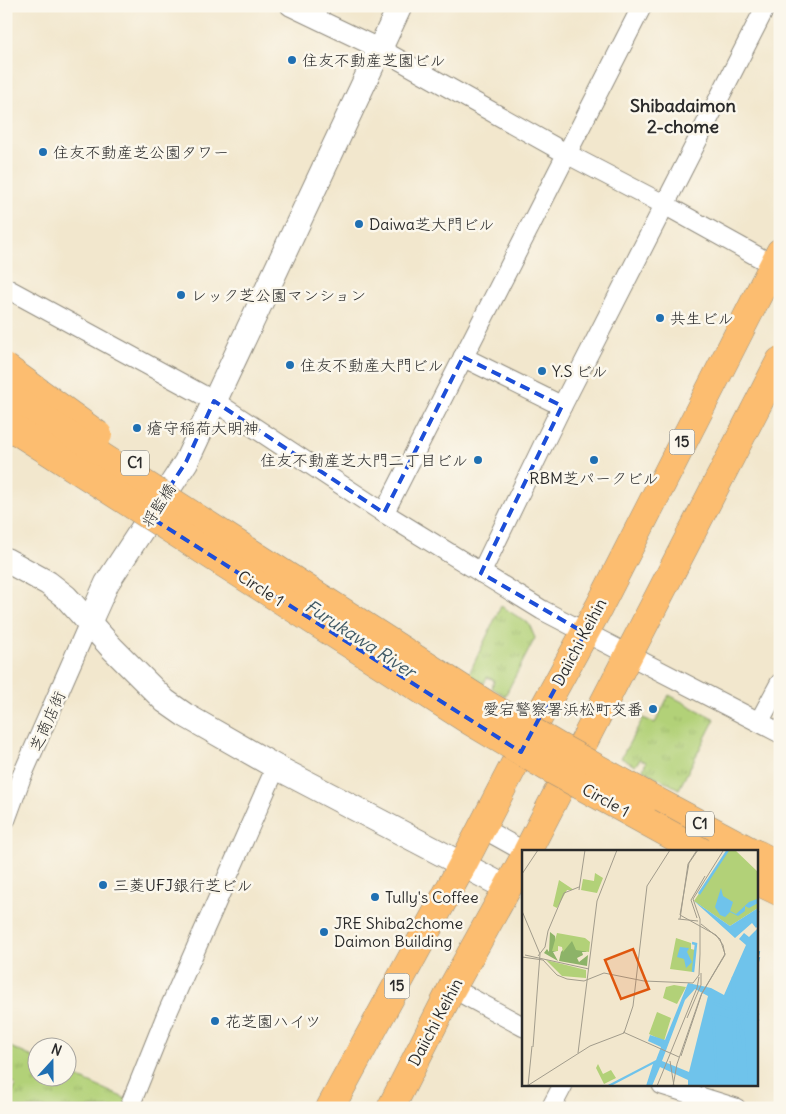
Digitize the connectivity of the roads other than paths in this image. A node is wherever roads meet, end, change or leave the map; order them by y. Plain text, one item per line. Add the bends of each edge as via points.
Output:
1 (290, 6) edge
2 (400, 6) edge
3 (642, 6) edge
4 (766, 6) edge
5 (380, 48) junction
6 (567, 154) junction
7 (665, 205) junction
8 (777, 262) edge
9 (6, 288) edge
10 (464, 357) junction
11 (780, 361) edge
12 (6, 368) edge
13 (6, 395) edge
14 (214, 401) junction
15 (562, 406) junction
16 (6, 424) edge
17 (384, 513) junction
18 (6, 560) edge
19 (262, 561) junction
20 (481, 572) junction
21 (89, 623) junction
22 (585, 633) junction
23 (629, 654) junction
24 (780, 683) edge
25 (759, 722) junction
26 (780, 733) edge
27 (276, 767) junction
28 (6, 819) edge
29 (482, 828) junction
30 (522, 850) edge
31 (527, 850) edge
32 (698, 850) edge
33 (748, 850) edge
34 (758, 855) edge
35 (522, 862) edge
36 (463, 864) junction
37 (780, 866) edge
38 (758, 881) edge
39 (507, 888) junction
40 (780, 892) edge
41 (452, 988) junction
42 (522, 1026) edge
43 (562, 1086) edge
44 (665, 1086) edge
45 (693, 1096) edge
46 (129, 1108) edge
47 (330, 1108) edge
48 (390, 1108) edge
49 (551, 1108) edge
50 (736, 1108) edge

1 - 5 street
2 - 5 street, 将監橋
3 - 6 street
4 - 7 street
5 - 6 street
5 - 14 street, 将監橋
6 - 7 street
6 - 10 street
7 - 8 street
7 - 15 street
8 - 22 highway, Daiichi Keihin / 15
9 - 14 street
10 - 15 street
10 - 17 street
11 - 23 highway
12 - 19 highway, C1, bridge via 78,419
13 - 19 highway, Circle 1 / C1, bridge
14 - 17 street
14 - 21 street, 将監橋, bridge via 186,462 107,583
15 - 20 street
16 - 32 highway, Circle 1 / C1, bridge via 470,721
17 - 20 street
18 - 21 street via 60,592
19 - 33 highway, Circle 1 / C1, bridge via 486,704 640,793
20 - 22 street
21 - 27 street via 165,701
21 - 28 street, 芝商店街
22 - 23 street
22 - 29 highway, Daiichi Keihin / 15, bridge
23 - 25 street
23 - 31 highway, bridge
24 - 25 street
25 - 26 street
27 - 36 street
27 - 46 street
29 - 30 street
29 - 36 highway, Daiichi Keihin / 15
34 - 37 highway
35 - 39 highway, Daiichi Keihin
36 - 39 street
36 - 47 highway, Daiichi Keihin / 15
38 - 40 highway
39 - 41 highway, Daiichi Keihin
41 - 42 street
41 - 48 highway, Daiichi Keihin
43 - 49 street
44 - 45 street
45 - 50 street

